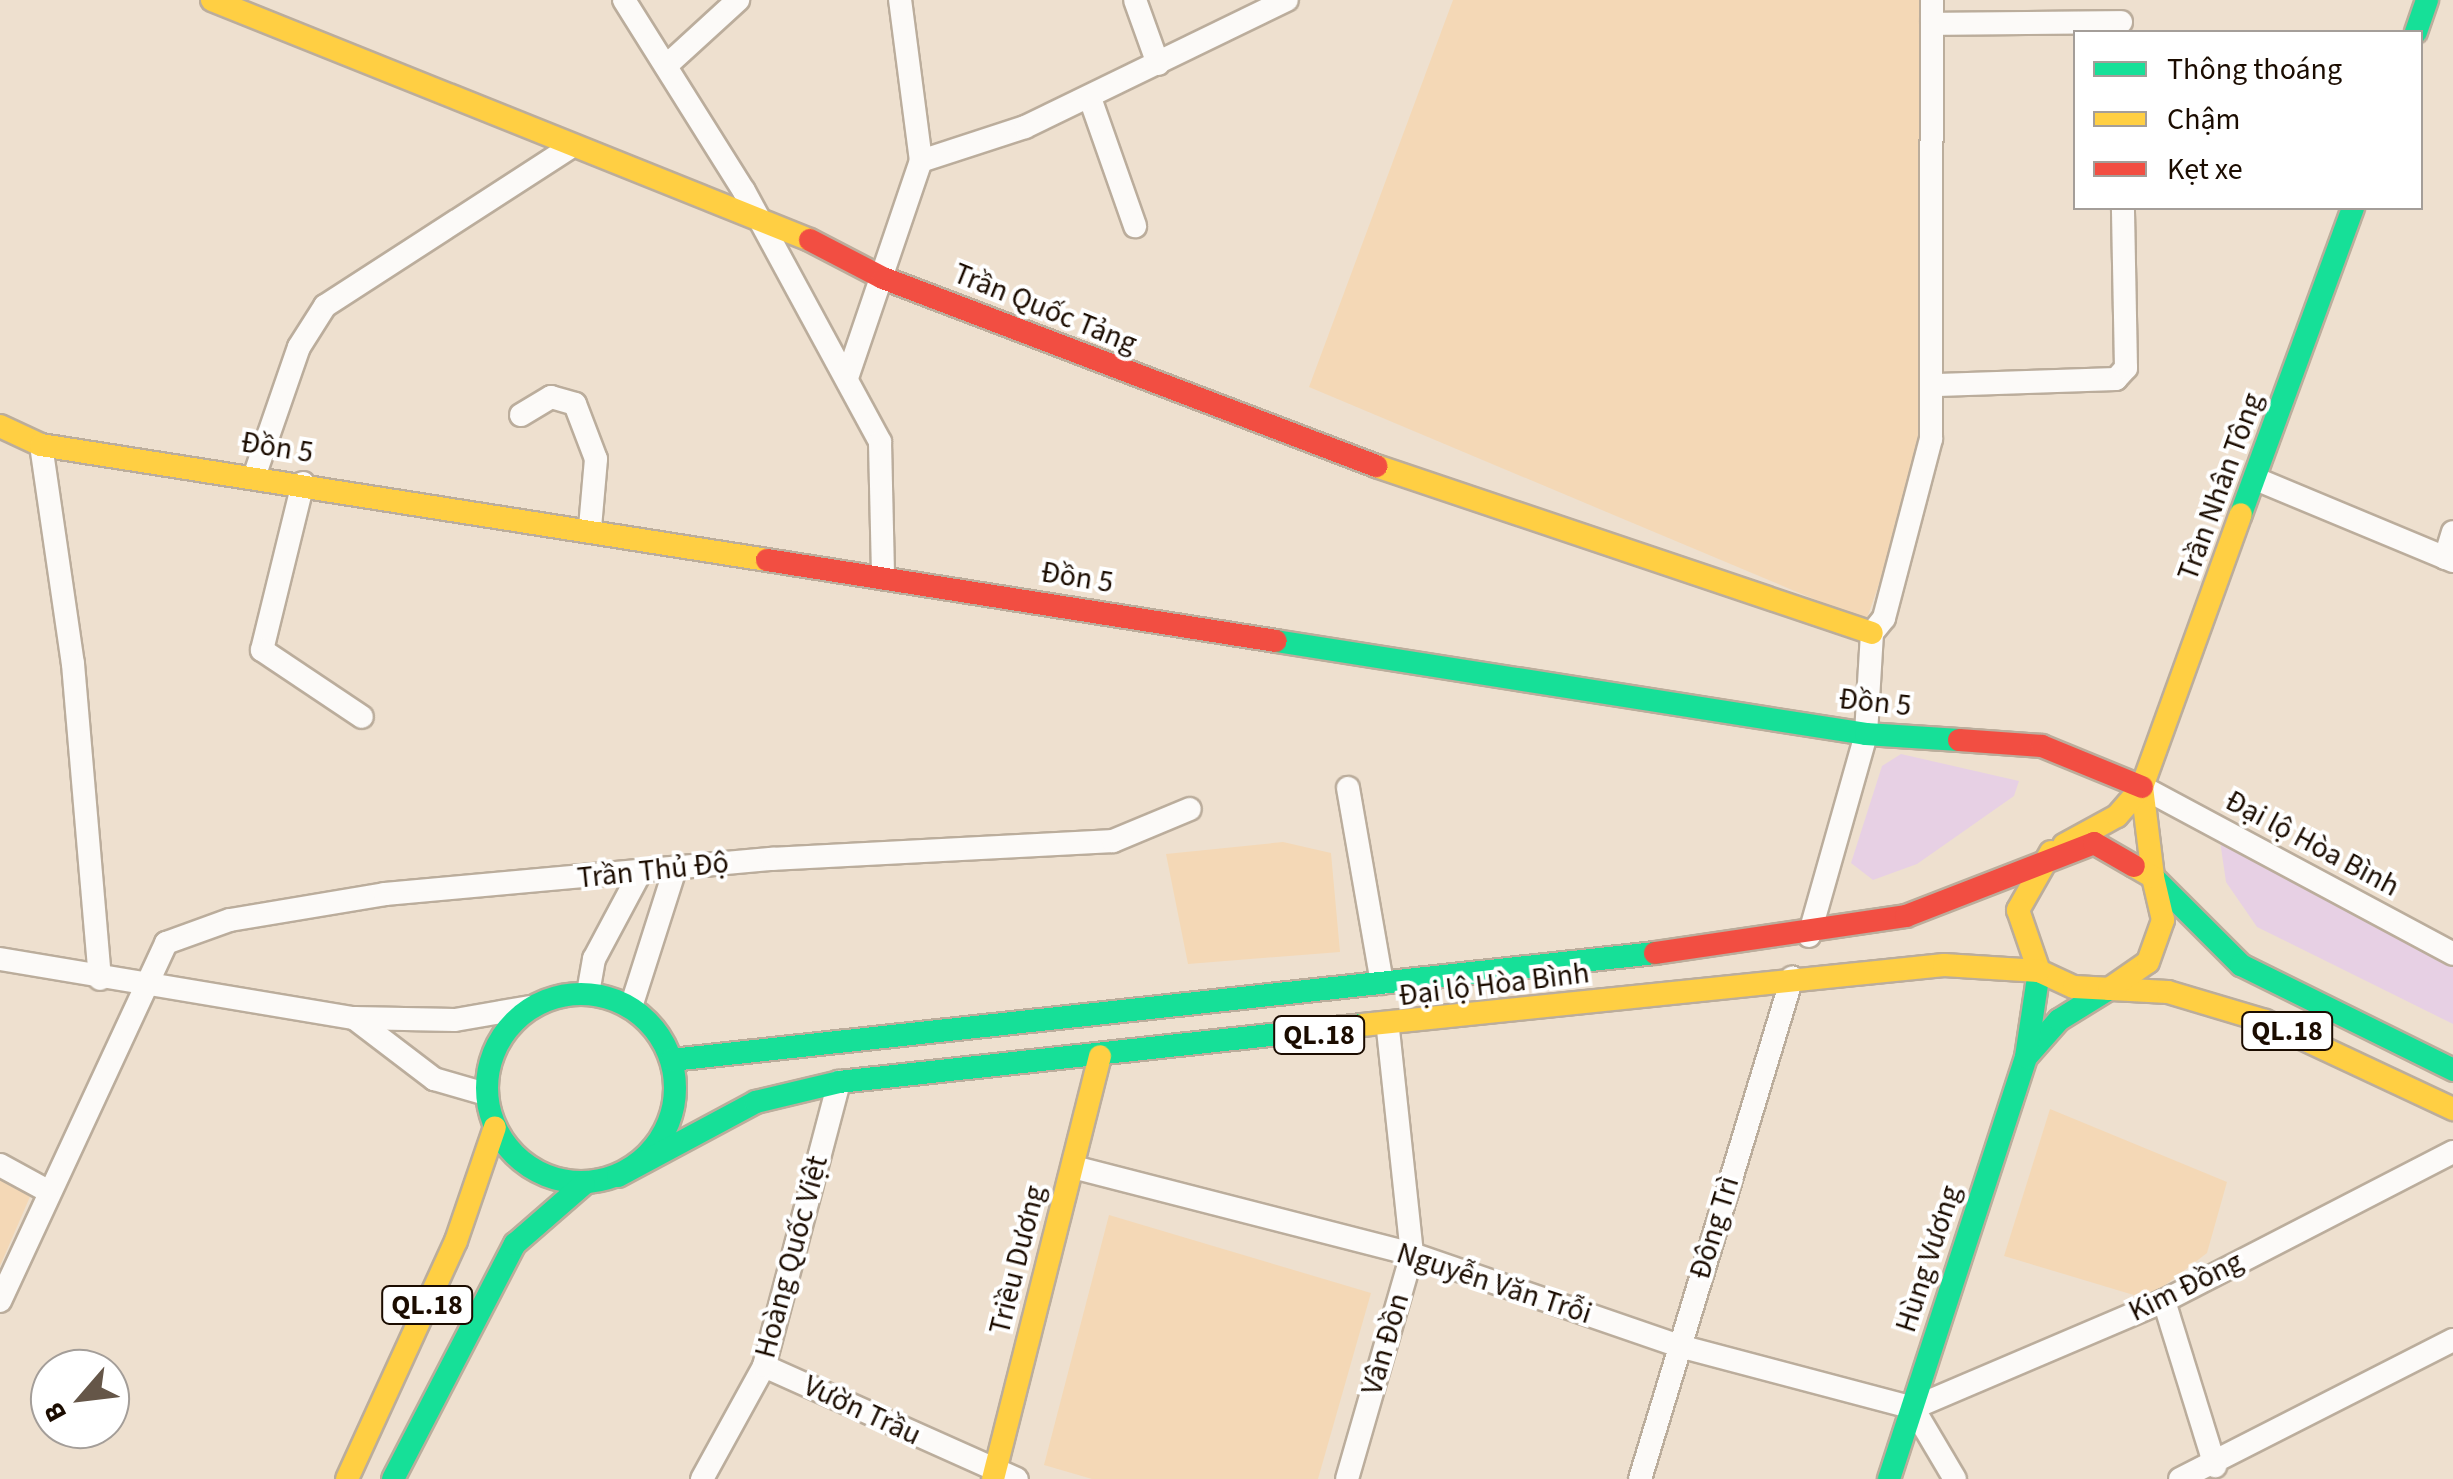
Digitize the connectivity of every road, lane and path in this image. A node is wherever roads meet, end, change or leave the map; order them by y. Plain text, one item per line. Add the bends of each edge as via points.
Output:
1 (212, 0) edge
2 (624, 0) edge
3 (738, 0) edge
4 (900, 0) edge
5 (1135, 0) edge
6 (1288, 0) edge
7 (1932, 0) edge
8 (2427, 0) edge
9 (2121, 18) edge
10 (1932, 24) junction
11 (2417, 30) edge
12 (1158, 64) junction
13 (666, 66) junction
14 (1090, 98) junction
15 (568, 149) junction
16 (921, 161) junction
17 (2123, 210) edge
18 (2352, 210) edge
19 (754, 212) junction
20 (1135, 226) dead end
21 (883, 278) junction
22 (848, 374) junction
23 (1938, 385) junction
24 (520, 415) dead end
25 (0, 426) edge
26 (42, 445) junction
27 (255, 474) junction
28 (2256, 479) junction
29 (303, 484) junction
30 (590, 527) junction
31 (2453, 532) edge
32 (2449, 559) edge
33 (883, 577) junction
34 (1872, 633) junction
35 (362, 717) dead end
36 (1866, 734) junction
37 (2142, 787) junction
38 (1348, 788) dead end
39 (1190, 808) dead end
40 (2051, 852) junction
41 (675, 869) junction
42 (640, 873) junction
43 (2153, 877) junction
44 (1809, 936) junction
45 (2453, 954) edge
46 (0, 959) edge
47 (2039, 971) junction
48 (100, 978) junction
49 (1792, 978) junction
50 (1382, 983) junction
51 (146, 988) junction
52 (2109, 988) junction
53 (588, 993) junction
54 (630, 1007) junction
55 (530, 1008) junction
56 (1106, 1014) junction
57 (354, 1018) junction
58 (1388, 1028) junction
59 (1105, 1055) junction
60 (2026, 1057) junction
61 (672, 1060) junction
62 (2453, 1070) edge
63 (839, 1082) junction
64 (486, 1094) junction
65 (2453, 1109) edge
66 (495, 1127) junction
67 (2453, 1152) edge
68 (0, 1165) edge
69 (1073, 1167) junction
70 (618, 1176) junction
71 (584, 1184) junction
72 (46, 1190) junction
73 (1412, 1254) junction
74 (0, 1301) edge
75 (2164, 1301) junction
76 (2453, 1340) edge
77 (1680, 1346) junction
78 (764, 1366) junction
79 (1913, 1408) junction
80 (2216, 1466) junction
81 (1001, 1477) edge
82 (347, 1479) edge
83 (393, 1479) edge
84 (702, 1479) edge
85 (1347, 1479) edge
86 (1640, 1479) edge
87 (1889, 1479) edge
88 (1955, 1479) edge
89 (2180, 1479) edge

1 - 15 main road, Trần Quốc Tảng
2 - 13 street
3 - 13 street
4 - 16 street
5 - 12 street
6 - 12 street
7 - 10 street
8 - 11 main road
9 - 10 street
10 - 23 street
12 - 14 street
13 - 19 street
14 - 16 street
14 - 20 street
15 - 19 main road, Trần Quốc Tảng
15 - 27 street via 325,306 299,347
16 - 21 street
17 - 23 street via 2126,368 2116,378
18 - 28 main road, Trần Nhân Tông
19 - 21 main road, Trần Quốc Tảng
19 - 22 street
21 - 22 street
21 - 34 main road, Trần Quốc Tảng via 1369,468
22 - 33 street via 886,460
23 - 34 street via 1914,513
24 - 30 street via 551,397 575,404 594,440
25 - 26 main road, Đồn 5
26 - 27 main road, Đồn 5
26 - 48 street
27 - 29 main road, Đồn 5
28 - 32 street
28 - 37 main road, Trần Nhân Tông
29 - 30 main road, Đồn 5
29 - 35 street via 262,650
30 - 33 main road, Đồn 5
31 - 32 street
33 - 36 main road, Đồn 5
34 - 36 street
36 - 37 main road, Đồn 5 via 2042,746
36 - 44 street
37 - 40 main road, Đại lộ Hòa Bình via 2117,816
37 - 43 main road
37 - 45 street, Đại lộ Hòa Bình
38 - 50 street
39 - 41 street, Trần Thủ Độ via 1113,841
40 - 43 main road via 2117,848
40 - 44 main road, Đại lộ Hòa Bình / QL.18 via 1906,916
40 - 47 main road via 2018,910
41 - 42 street, Trần Thủ Độ
41 - 54 street
42 - 51 street, Trần Thủ Độ via 385,894 230,920 166,943
42 - 53 street via 594,959
43 - 52 main road via 2159,942
43 - 62 main road, QL.18 via 2241,965
44 - 49 main road
44 - 50 main road, Đại lộ Hòa Bình / QL.18
46 - 48 street
47 - 49 main road, Đại lộ Hòa Bình / QL.18 via 1944,964
47 - 52 main road via 2074,987
47 - 60 main road
48 - 51 street
49 - 58 main road, Đại lộ Hòa Bình / QL.18
49 - 77 street, Đông Trì
50 - 56 main road, Đại lộ Hòa Bình / QL.18
50 - 58 main road
51 - 57 street
51 - 72 street, Trần Thủ Độ
52 - 60 main road via 2059,1020
52 - 65 main road, QL.18 via 2168,992 2266,1020
53 - 54 main road
53 - 55 main road
54 - 61 main road
55 - 57 street via 454,1020
55 - 64 main road via 496,1044
56 - 59 main road, Triều Dương
56 - 61 main road, Đại lộ Hòa Bình / QL.18
57 - 64 street via 434,1079
58 - 59 main road, Đại lộ Hòa Bình / QL.18
58 - 73 street, Vân Đồn
59 - 63 main road, Đại lộ Hòa Bình / QL.18
59 - 69 main road, Triều Dương
60 - 79 main road, Hùng Vương
61 - 70 main road, QL.18 via 668,1129
63 - 70 main road, Đại lộ Hòa Bình / QL.18 via 756,1102
63 - 78 street, Hoàng Quốc Việt
64 - 66 main road
66 - 71 main road via 527,1166
66 - 82 main road, QL.18 via 456,1241
67 - 75 street, Kim Đồng
68 - 72 street
69 - 73 street, Nguyễn Văn Trỗi
69 - 81 main road, Triều Dương
70 - 71 main road, QL.18
71 - 83 main road, QL.18 via 516,1244
72 - 74 street, Trần Thủ Độ
73 - 77 street, Nguyễn Văn Trỗi
73 - 85 street, Vân Đồn
75 - 79 street, Kim Đồng
75 - 80 street
76 - 80 street
77 - 79 street, Nguyễn Văn Trỗi
77 - 86 street, Đông Trì
78 - 81 street, Vườn Trầu
78 - 84 street, Hoàng Quốc Việt
79 - 87 main road, Hùng Vương
79 - 88 street
80 - 89 street

